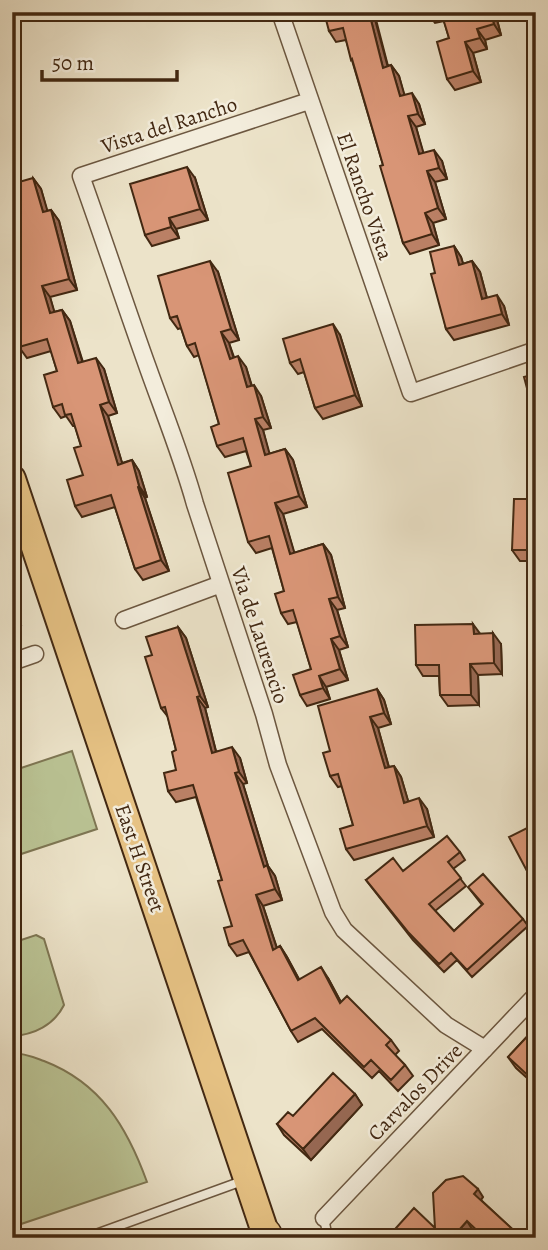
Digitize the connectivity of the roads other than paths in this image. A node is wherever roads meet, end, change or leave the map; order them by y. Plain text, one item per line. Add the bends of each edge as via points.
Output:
1 (280, 12) edge
2 (309, 101) junction
3 (81, 176) joint
4 (536, 350) edge
5 (12, 479) edge
6 (221, 584) junction
7 (124, 620) dead end
8 (35, 654) dead end
9 (12, 662) edge
10 (536, 995) edge
11 (485, 1049) junction
12 (247, 1179) junction
13 (324, 1218) joint
14 (267, 1237) edge
15 (85, 1238) edge
16 (328, 1238) edge

1 - 2 street, El Rancho Vista
2 - 3 street, Vista del Rancho
2 - 4 street, El Rancho Vista via 411,393
3 - 6 street, Via de Laurencio via 186,469
5 - 12 main road, East H Street
6 - 7 street
6 - 11 street, Via de Laurencio via 278,765 333,912 344,930 428,1009
8 - 9 street
10 - 11 street, Carvalos Drive
11 - 13 street, Carvalos Drive
12 - 14 main road, East H Street
12 - 15 lane
13 - 16 lane

